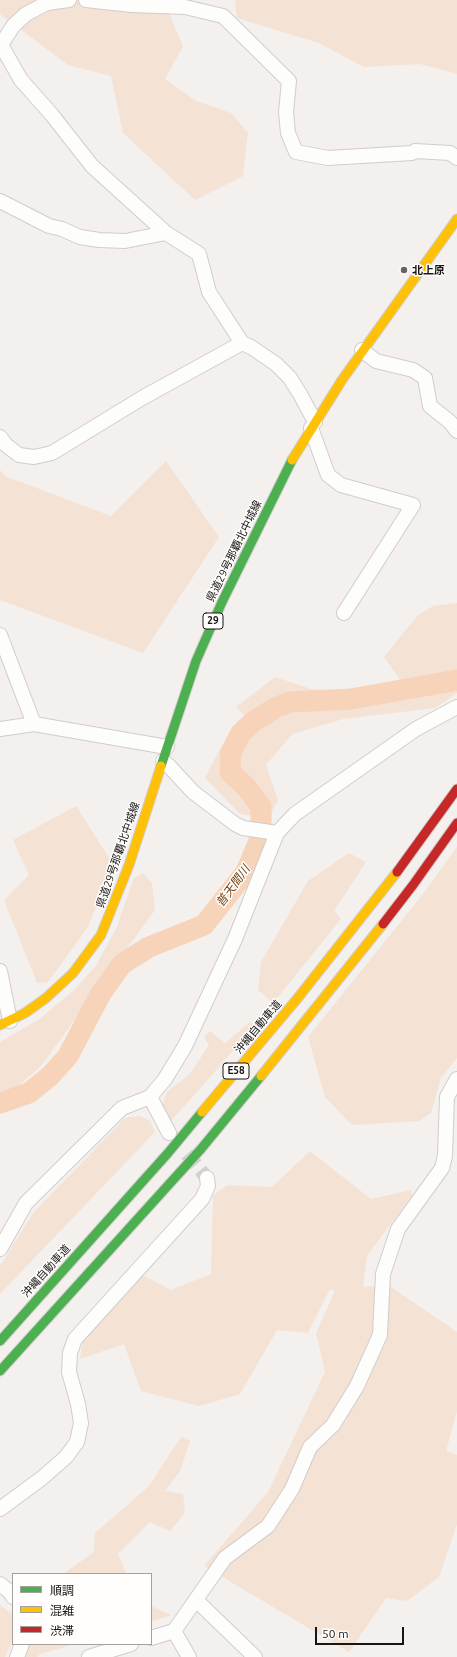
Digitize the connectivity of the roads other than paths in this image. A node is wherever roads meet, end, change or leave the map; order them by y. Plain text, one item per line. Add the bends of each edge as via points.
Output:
1 (69, 0) edge
2 (86, 0) edge
3 (457, 158) edge
4 (0, 201) edge
5 (457, 219) edge
6 (166, 233) junction
7 (242, 342) junction
8 (362, 350) junction
9 (313, 425) junction
10 (457, 431) edge
11 (0, 437) edge
12 (344, 613) dead end
13 (0, 635) edge
14 (457, 707) edge
15 (34, 724) junction
16 (0, 729) edge
17 (167, 747) junction
18 (163, 761) junction
19 (457, 789) edge
20 (457, 823) edge
21 (276, 833) junction
22 (0, 971) edge
23 (5, 1023) edge
24 (457, 1080) edge
25 (150, 1097) junction
26 (169, 1133) dead end
27 (451, 1160) edge
28 (207, 1178) dead end
29 (0, 1249) edge
30 (29, 1309) junction
31 (2, 1323) dead end
32 (0, 1340) edge
33 (0, 1371) edge
34 (0, 1509) edge
35 (0, 1584) edge
36 (12, 1595) edge
37 (196, 1600) junction
38 (174, 1630) junction
39 (152, 1638) edge
40 (22, 1645) edge
41 (128, 1645) edge
42 (186, 1656) edge
43 (17, 1657) edge
44 (89, 1657) edge
45 (255, 1657) edge

1 - 6 street via 46,3 26,14 13,26 1,45 21,80 92,166
2 - 3 street via 184,7 223,16 289,81 286,112 288,133 296,152 328,158 415,151 450,153
4 - 6 street via 49,226 80,237 125,241
5 - 8 main road, 県道29号那覇北中城線 / 29
6 - 7 street via 199,254 209,292
7 - 9 street via 276,364 290,378
7 - 11 street via 142,398 52,453 34,457 19,455
8 - 9 main road, 県道29号那覇北中城線 / 29
8 - 10 street via 376,361 413,370 426,378 430,406
9 - 12 street via 328,475 341,484 413,505
9 - 17 main road, 県道29号那覇北中城線 / 29 via 272,497 209,631 196,661
13 - 15 street
14 - 21 street via 416,729 295,814
15 - 16 street
15 - 17 street
17 - 18 main road, 県道29号那覇北中城線 / 29
18 - 21 street via 193,792 243,828
18 - 23 main road, 県道29号那覇北中城線 / 29 via 129,865 101,935 73,973 46,998
19 - 30 main road, 沖縄自動車道 / E58 via 389,882 296,999 168,1153
20 - 33 main road, E58 via 413,885 305,1023 201,1149
21 - 25 street via 235,939 185,1046
22 - 23 street
24 - 27 street via 447,1097
25 - 26 street
25 - 29 street via 122,1108 26,1203
27 - 37 street via 442,1168 398,1229 383,1274 380,1335 357,1386 333,1425 310,1447 292,1489 268,1526 225,1558
28 - 34 street via 208,1186 202,1199 75,1339 70,1353 69,1372 81,1423 77,1442 66,1457 48,1473
30 - 31 main road
30 - 32 main road, 沖縄自動車道 / E58
35 - 36 street
37 - 38 street
37 - 45 street
38 - 39 street
38 - 42 street
40 - 43 street
41 - 44 street

